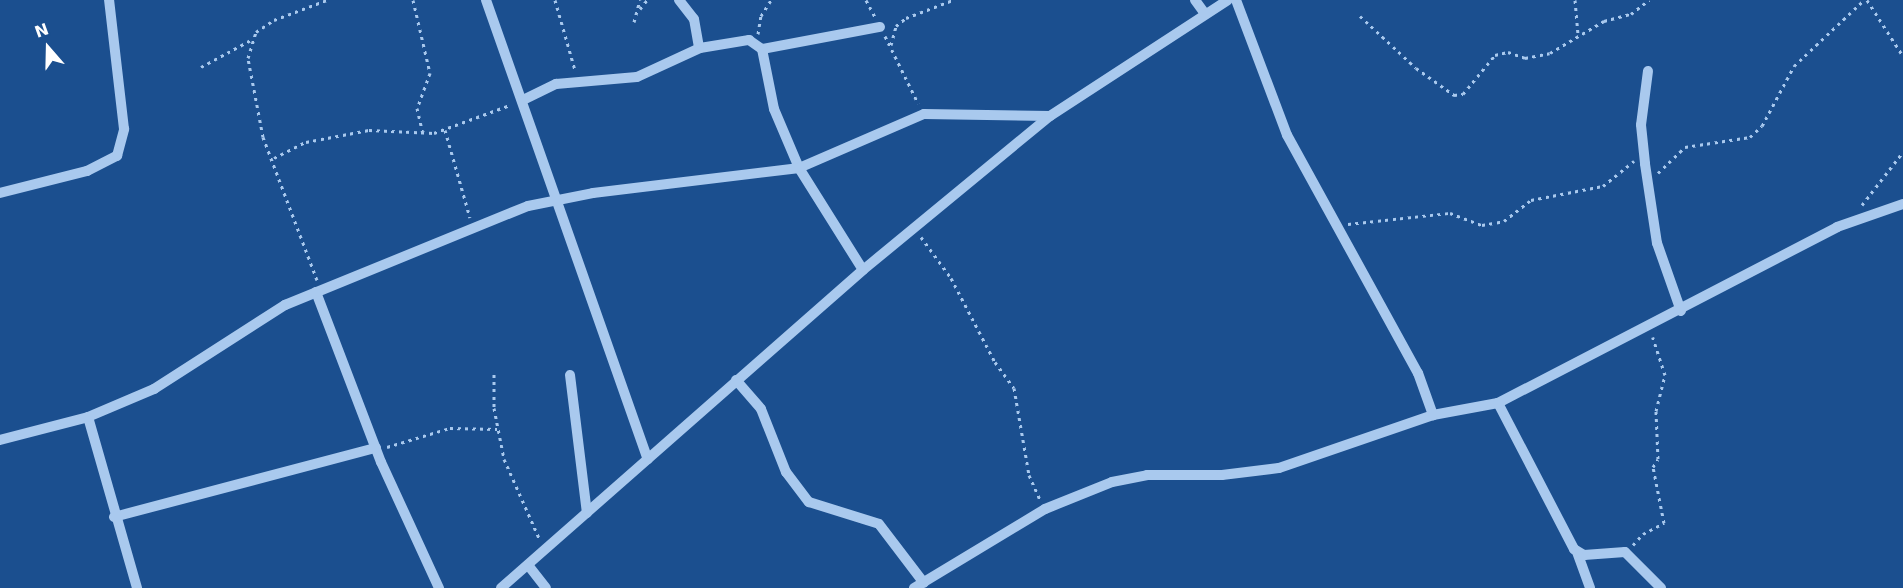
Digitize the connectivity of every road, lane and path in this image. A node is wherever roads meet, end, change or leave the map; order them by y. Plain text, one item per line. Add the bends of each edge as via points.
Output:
1 (109, 0) edge
2 (327, 0) edge
3 (413, 0) edge
4 (486, 0) edge
5 (555, 0) edge
6 (640, 0) edge
7 (647, 0) edge
8 (679, 0) edge
9 (771, 0) edge
10 (866, 0) edge
11 (953, 0) edge
12 (1195, 0) edge
13 (1228, 0) edge
14 (1236, 0) edge
15 (1575, 0) edge
16 (1648, 0) edge
17 (1865, 0) edge
18 (639, 11) junction
19 (1205, 14) junction
20 (1360, 16) dead end
21 (634, 22) dead end
22 (880, 27) junction
23 (1578, 35) junction
24 (252, 39) junction
25 (759, 47) junction
26 (890, 47) junction
27 (699, 48) junction
28 (1903, 56) edge
29 (201, 68) dead end
30 (1648, 71) dead end
31 (577, 82) junction
32 (522, 99) junction
33 (924, 114) junction
34 (1050, 116) junction
35 (445, 130) junction
36 (424, 133) junction
37 (1903, 152) edge
38 (1644, 156) junction
39 (274, 158) junction
40 (799, 168) junction
41 (1648, 179) junction
42 (0, 193) edge
43 (557, 199) junction
44 (1903, 204) edge
45 (1847, 222) junction
46 (474, 226) junction
47 (1338, 226) junction
48 (913, 229) junction
49 (863, 270) junction
50 (318, 291) junction
51 (1681, 311) junction
52 (1650, 328) junction
53 (494, 375) dead end
54 (570, 375) dead end
55 (736, 380) junction
56 (1498, 403) junction
57 (1433, 415) junction
58 (88, 417) junction
59 (497, 429) junction
60 (0, 440) edge
61 (377, 450) junction
62 (648, 459) junction
63 (1045, 509) junction
64 (587, 513) junction
65 (114, 517) junction
66 (543, 552) junction
67 (1577, 552) junction
68 (1629, 555) junction
69 (528, 565) junction
70 (919, 585) edge
71 (137, 588) edge
72 (439, 588) edge
73 (501, 588) edge
74 (546, 588) edge
75 (1590, 588) edge
76 (1661, 588) edge

1 - 42 street via 124,129 117,156 87,171
2 - 24 path via 274,20
3 - 36 path via 430,73 417,108
4 - 32 street
5 - 31 path
6 - 18 path
7 - 18 path
8 - 27 street via 694,19
9 - 25 path via 761,16
10 - 22 path
11 - 26 path via 906,18 896,27
12 - 19 street
13 - 19 street
14 - 47 street via 1256,43 1269,97
15 - 23 path
16 - 23 path via 1623,18 1604,21
17 - 28 path
17 - 41 path via 1794,66 1762,126 1750,137 1685,147
18 - 21 path
19 - 34 street
20 - 23 path via 1416,68 1454,94 1466,94 1496,55 1508,52 1536,57
22 - 25 street
22 - 26 path
24 - 29 path
24 - 39 path via 250,82 263,137
25 - 27 street via 736,40
25 - 40 street via 771,99
26 - 33 path
27 - 31 street via 637,76
30 - 38 street via 1641,125
31 - 32 street via 546,87
32 - 35 path
32 - 43 street
33 - 34 street
33 - 40 street
34 - 48 street
35 - 36 path
35 - 46 path
36 - 39 path via 369,130 306,142
37 - 45 path via 1878,189
38 - 41 street
38 - 47 path via 1603,186 1531,200 1504,221 1482,225 1450,213
39 - 50 path
40 - 43 street
40 - 49 street
41 - 51 street via 1657,243
43 - 46 street
43 - 62 street
44 - 45 street
45 - 51 street
46 - 50 street
47 - 57 street via 1418,373
48 - 49 street
48 - 63 path via 951,278 995,362 1014,388 1029,475
49 - 55 street
50 - 58 street via 285,305 154,388
50 - 61 street
51 - 52 street
52 - 56 street
52 - 68 path via 1665,375 1656,411 1658,459 1653,467 1664,523 1638,538
53 - 59 path
54 - 64 street
55 - 62 street
55 - 70 street via 761,409 786,472 809,502 879,524
56 - 57 street
56 - 67 street
57 - 63 street via 1279,468 1222,475 1147,475 1102,485
58 - 60 street
58 - 65 street
59 - 61 path via 450,428
59 - 66 path via 508,470 528,506
61 - 65 street
61 - 72 street
62 - 64 street
63 - 70 street
64 - 66 street
65 - 71 street
66 - 69 street
67 - 68 street via 1614,550
67 - 75 street
68 - 76 street
69 - 73 street
69 - 74 street

